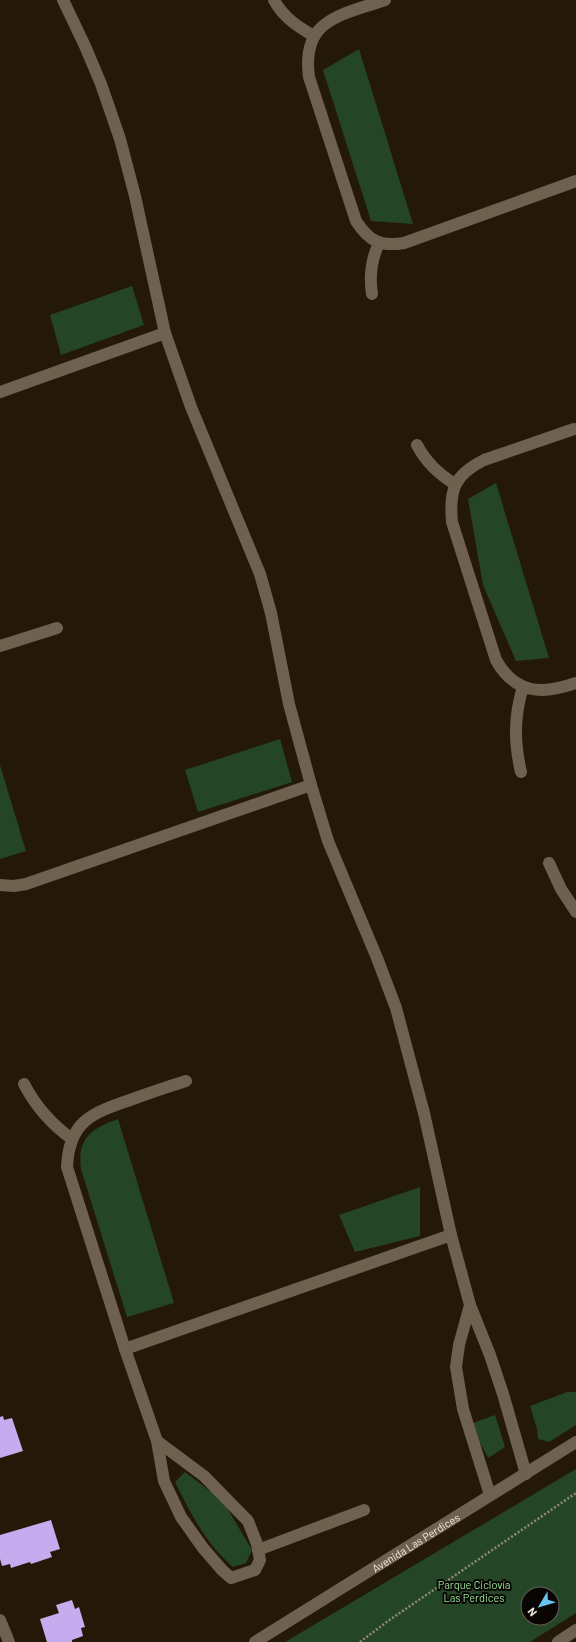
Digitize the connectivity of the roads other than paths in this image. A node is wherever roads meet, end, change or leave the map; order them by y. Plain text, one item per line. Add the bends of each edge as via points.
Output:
1 (63, 0) edge
2 (274, 0) edge
3 (385, 0) edge
4 (314, 36) junction
5 (576, 181) edge
6 (379, 243) junction
7 (372, 294) dead end
8 (165, 333) junction
9 (0, 392) edge
10 (574, 429) dead end
11 (417, 445) dead end
12 (455, 484) junction
13 (57, 628) dead end
14 (0, 646) edge
15 (576, 683) edge
16 (523, 687) junction
17 (521, 772) dead end
18 (311, 785) junction
19 (549, 863) dead end
20 (0, 885) edge
21 (576, 912) edge
22 (186, 1081) dead end
23 (24, 1084) dead end
24 (72, 1139) junction
25 (451, 1235) junction
26 (470, 1305) junction
27 (125, 1349) junction
28 (157, 1441) junction
29 (576, 1442) edge
30 (526, 1474) junction
31 (490, 1495) junction
32 (364, 1510) dead end
33 (258, 1550) junction
34 (0, 1620) edge
35 (576, 1630) edge
36 (9, 1642) edge
37 (255, 1642) edge
38 (558, 1642) edge

1 - 8 street via 101,84 120,139
2 - 4 street via 297,26
3 - 4 street via 337,16 320,28
4 - 6 street via 308,55 311,83 356,221 369,237
5 - 6 street via 404,243
6 - 7 street via 371,265
8 - 9 street
8 - 18 street via 191,407 260,574 291,711
10 - 12 street via 484,460 470,467
11 - 12 street via 432,468
12 - 16 street via 451,496 452,522 496,660 512,680
13 - 14 street
15 - 16 street via 543,691
16 - 17 street via 515,720
18 - 20 street via 26,884
18 - 25 street via 328,841 396,1008 424,1113
19 - 21 street via 561,889
22 - 24 street via 94,1114 77,1129
23 - 24 street via 44,1116
24 - 27 street via 67,1167
25 - 26 street
25 - 27 street
26 - 30 street via 503,1394
26 - 31 street via 456,1367 463,1409
27 - 28 street
28 - 33 street via 204,1476 248,1521
28 - 33 street via 164,1481 181,1517 222,1570 231,1578 255,1570 260,1560
29 - 30 street, Avenida Las Perdices
30 - 31 street, Avenida Las Perdices
31 - 37 street, Avenida Las Perdices
32 - 33 street
34 - 36 street
35 - 38 street

